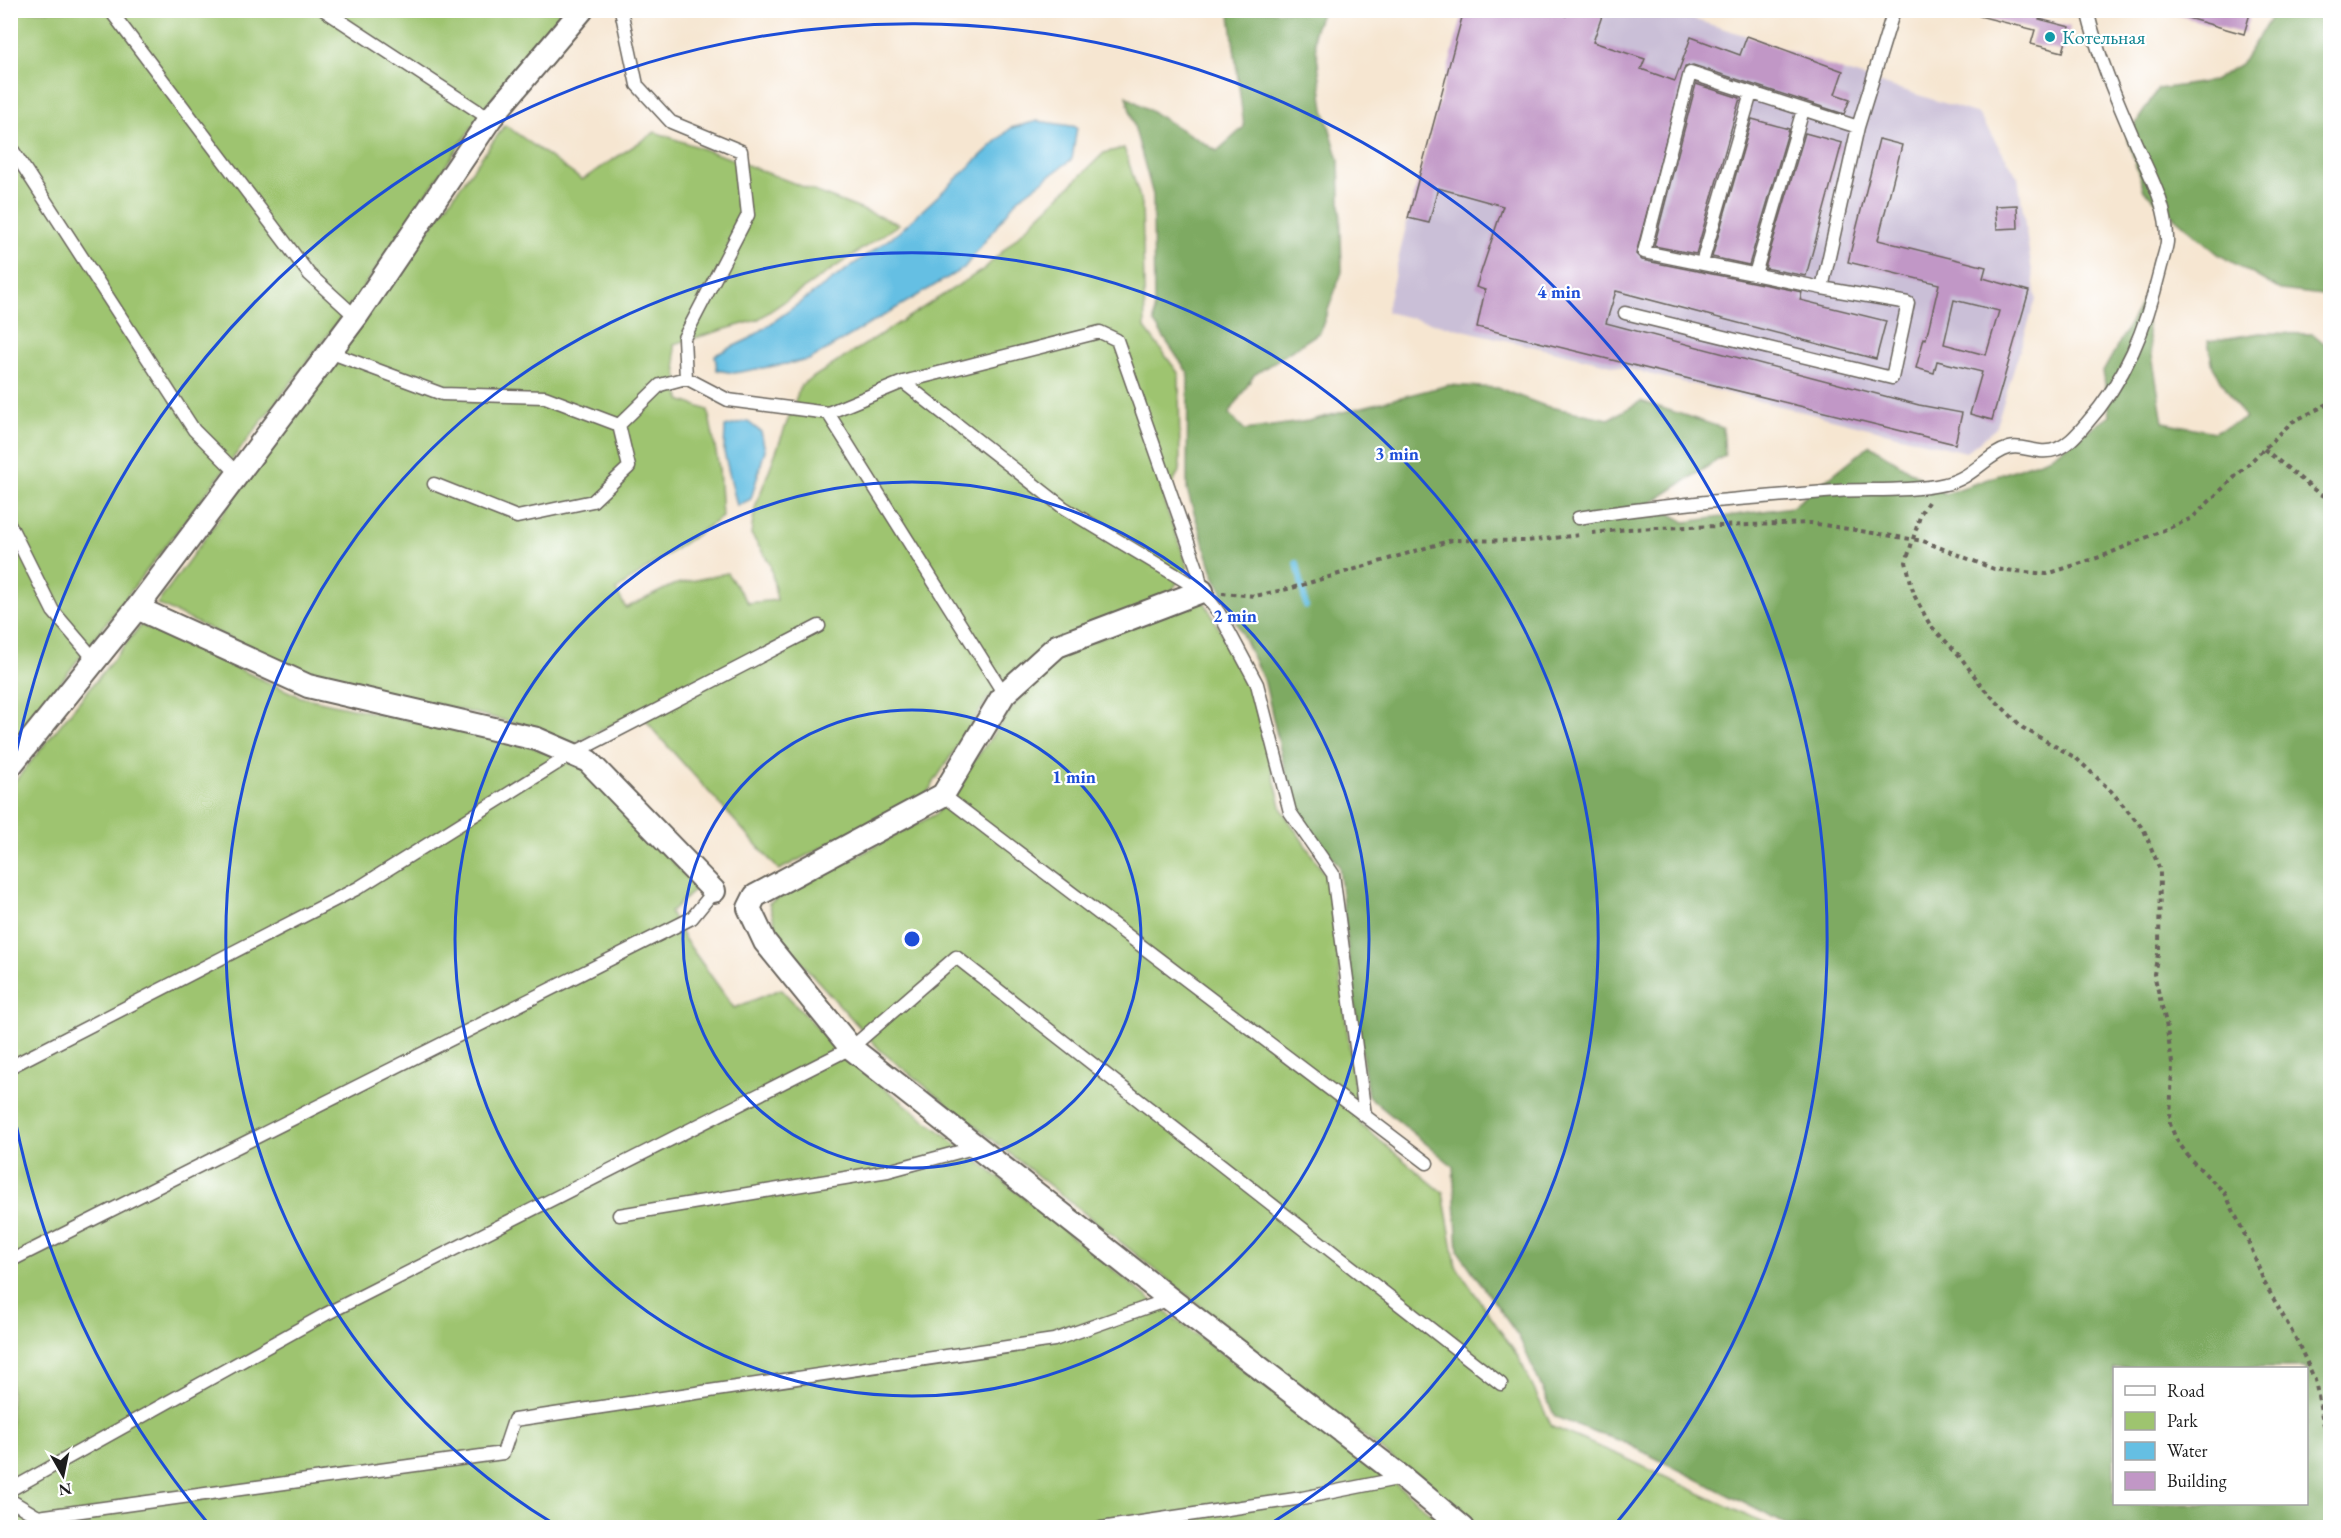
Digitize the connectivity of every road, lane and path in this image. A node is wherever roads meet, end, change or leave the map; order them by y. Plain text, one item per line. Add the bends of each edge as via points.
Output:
1 (110, 10) edge
2 (324, 10) edge
3 (582, 10) edge
4 (621, 10) edge
5 (1894, 10) edge
6 (2087, 10) edge
7 (1751, 93) junction
8 (1803, 110) junction
9 (490, 119) junction
10 (1858, 127) junction
11 (10, 146) edge
12 (1702, 263) junction
13 (1755, 274) junction
14 (1822, 288) junction
15 (1626, 313) dead end
16 (356, 317) junction
17 (329, 352) junction
18 (686, 378) junction
19 (903, 382) junction
20 (2331, 403) edge
21 (828, 413) junction
22 (619, 425) junction
23 (2264, 449) junction
24 (237, 474) junction
25 (434, 484) dead end
26 (1948, 484) junction
27 (2331, 499) edge
28 (1578, 518) dead end
29 (10, 525) edge
30 (1915, 540) junction
31 (1202, 591) junction
32 (137, 608) junction
33 (819, 626) dead end
34 (95, 660) junction
35 (1004, 694) junction
36 (572, 754) junction
37 (12, 761) edge
38 (944, 795) junction
39 (714, 891) joint
40 (851, 1048) junction
41 (10, 1067) edge
42 (1365, 1115) junction
43 (977, 1147) junction
44 (1427, 1163) dead end
45 (619, 1215) dead end
46 (10, 1261) edge
47 (1170, 1299) junction
48 (1501, 1384) dead end
49 (2331, 1437) edge
50 (1403, 1478) junction
51 (10, 1490) edge
52 (10, 1500) edge
53 (1101, 1527) edge
54 (1463, 1527) edge

1 - 16 lane via 309,274
2 - 9 lane
3 - 9 street
4 - 18 lane via 637,85 671,122 741,151 748,215 684,338
5 - 10 lane
6 - 26 lane via 2109,82 2161,196 2167,242 2141,336 2122,377 2071,441 2044,453 2012,447
7 - 8 lane
7 - 12 lane
7 - 12 lane via 1690,73 1644,252
8 - 10 lane
8 - 13 lane
9 - 16 street
10 - 14 lane
11 - 24 lane via 194,430
12 - 13 lane
13 - 14 lane
14 - 15 lane via 1908,303 1892,378
16 - 17 street
17 - 22 lane via 442,394 545,397
17 - 24 street
18 - 21 lane via 728,400
18 - 22 lane via 660,385
19 - 21 lane
19 - 31 lane via 1064,508
19 - 31 lane via 1100,332 1117,340
20 - 23 path via 2292,422
21 - 35 lane
22 - 25 lane via 629,467 593,501 517,517
23 - 27 path
23 - 30 path via 2192,518 2103,556 2047,574 1994,570
24 - 32 street
26 - 28 lane via 1782,496
26 - 30 path via 1932,495
29 - 34 lane via 53,611
30 - 31 path via 1811,523 1628,529 1526,541 1452,540 1314,583 1255,596
30 - 49 path via 1906,562 1914,595 1930,625 2023,728 2076,758 2144,830 2160,870 2159,949 2154,974 2172,1063 2170,1124 2191,1160 2225,1193 2264,1282 2315,1380 2323,1422
31 - 35 street via 1057,645
31 - 42 lane via 1219,613 1257,684 1290,812 1333,874
32 - 34 street
32 - 36 street via 308,687 537,739
33 - 36 lane
34 - 37 street
35 - 38 street
36 - 39 street via 588,761
36 - 41 lane via 358,888
38 - 40 street via 755,896 749,908 765,942
38 - 42 lane
39 - 46 lane via 692,918
40 - 43 street
40 - 48 lane via 956,957
40 - 51 lane via 326,1314
42 - 44 lane
43 - 45 lane via 888,1172
43 - 47 street
47 - 50 street
47 - 52 lane via 1054,1340 514,1420 503,1453 38,1517
50 - 53 lane via 1302,1498
50 - 54 street

